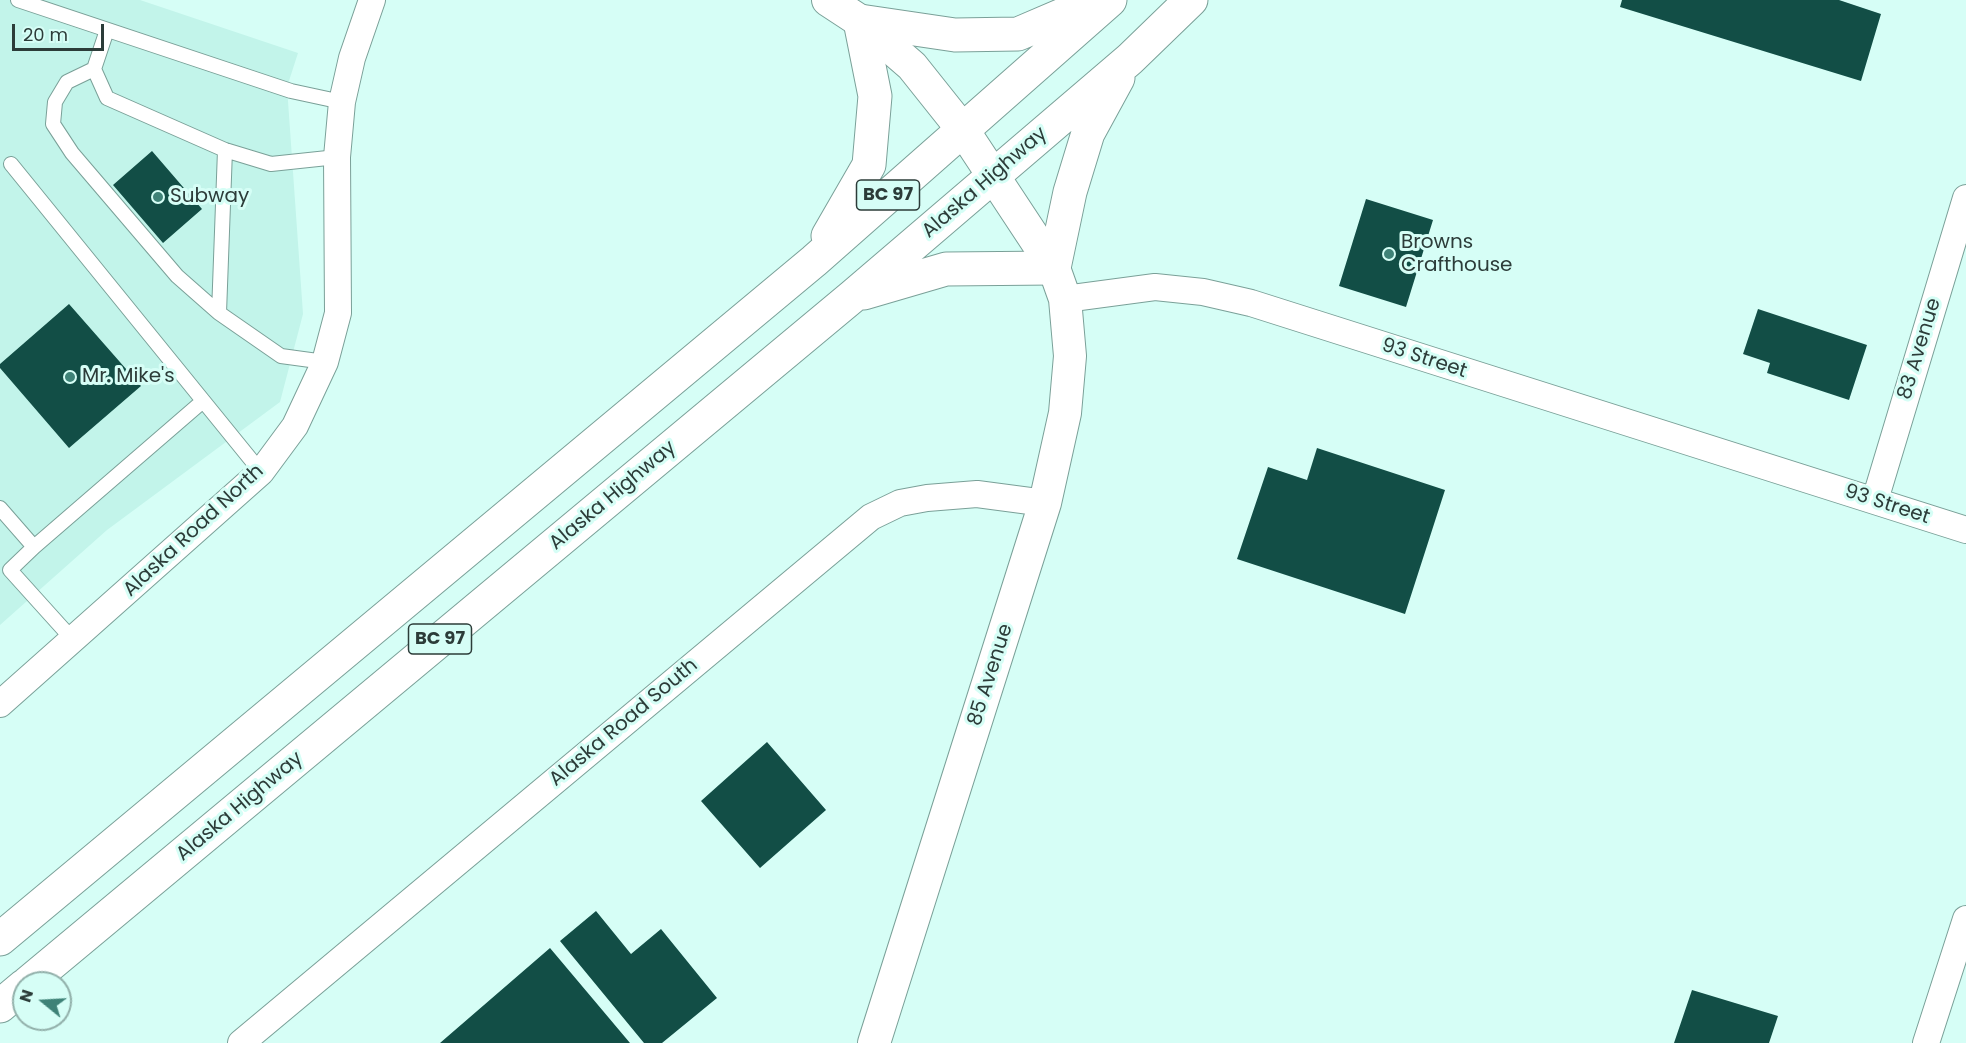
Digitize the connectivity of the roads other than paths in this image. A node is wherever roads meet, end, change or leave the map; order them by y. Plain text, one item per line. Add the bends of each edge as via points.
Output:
1 (18, 0) edge
2 (372, 0) edge
3 (828, 0) edge
4 (1096, 0) edge
5 (1110, 0) edge
6 (1191, 0) edge
7 (860, 21) junction
8 (107, 30) junction
9 (1130, 58) junction
10 (94, 69) junction
11 (342, 102) junction
12 (963, 130) junction
13 (225, 150) junction
14 (337, 157) junction
15 (11, 165) dead end
16 (992, 176) junction
17 (1966, 198) edge
18 (814, 261) junction
19 (1054, 268) junction
20 (853, 296) junction
21 (1065, 299) junction
22 (219, 313) junction
23 (325, 362) junction
24 (203, 400) junction
25 (261, 472) junction
26 (1875, 500) junction
27 (1045, 503) junction
28 (0, 508) edge
29 (1966, 530) edge
30 (34, 548) junction
31 (5, 573) edge
32 (74, 641) junction
33 (0, 704) edge
34 (1966, 919) edge
35 (0, 939) edge
36 (42, 971) edge
37 (12, 996) edge
38 (0, 1006) edge
39 (241, 1043) edge
40 (874, 1043) edge
41 (1926, 1043) edge

1 - 8 lane
2 - 11 street, Alaska Road North
3 - 7 street
4 - 7 highway via 1018,34 955,35
5 - 12 highway, BC 97
6 - 9 highway, Alaska Highway / BC 97
7 - 12 street via 912,66
7 - 18 highway via 875,96 869,165
8 - 10 lane
8 - 11 lane via 291,91
9 - 16 highway, Alaska Highway / BC 97
9 - 19 highway via 1088,133 1070,192
10 - 13 lane via 107,99
10 - 22 lane via 67,82 55,102 54,123 72,153 177,276
11 - 14 street, Alaska Road North
12 - 16 street
12 - 18 highway, BC 97
13 - 14 lane via 271,164
13 - 22 lane
14 - 23 street, Alaska Road North via 338,313
15 - 24 lane
16 - 19 street
16 - 20 highway, Alaska Highway / BC 97
17 - 26 street, 83 Avenue
18 - 35 highway, BC 97
19 - 20 highway via 946,269
19 - 21 street
20 - 36 highway, Alaska Highway / BC 97
21 - 26 street, 93 Street via 1155,288 1203,292 1251,303
21 - 27 street, 85 Avenue via 1069,379
22 - 23 lane via 281,356
23 - 25 street, Alaska Road North via 296,426
24 - 25 lane
24 - 30 lane
25 - 32 street, Alaska Road North
26 - 29 street, 93 Street
27 - 39 street, Alaska Road South via 977,494 927,498 900,503 871,517
27 - 40 street, 85 Avenue
28 - 30 lane
30 - 31 lane
31 - 32 lane
32 - 33 street, Alaska Road North
34 - 41 street
37 - 38 highway

